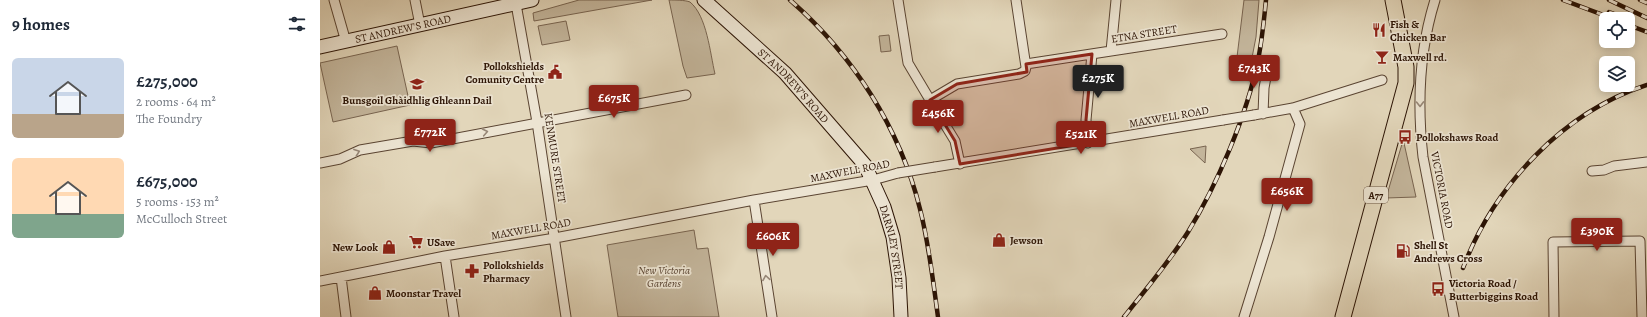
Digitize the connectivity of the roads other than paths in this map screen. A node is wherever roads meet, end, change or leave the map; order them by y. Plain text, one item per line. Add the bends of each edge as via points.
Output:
1 (334, 0) edge
2 (415, 0) edge
3 (532, 0) edge
4 (704, 0) edge
5 (892, 0) edge
6 (895, 0) edge
7 (898, 0) edge
8 (1016, 0) edge
9 (1116, 0) edge
10 (1393, 0) edge
11 (1435, 0) edge
12 (516, 4) junction
13 (420, 25) junction
14 (1222, 34) dead end
15 (346, 42) junction
16 (320, 47) edge
17 (1111, 51) junction
18 (1092, 54) junction
19 (1026, 64) junction
20 (1268, 66) dead end
21 (1382, 80) dead end
22 (686, 95) dead end
23 (930, 100) junction
24 (1293, 108) junction
25 (1259, 114) junction
26 (537, 122) junction
27 (1088, 143) junction
28 (1647, 162) edge
29 (320, 163) edge
30 (960, 164) junction
31 (1592, 171) dead end
32 (873, 180) junction
33 (754, 200) junction
34 (555, 238) junction
35 (445, 256) junction
36 (341, 277) junction
37 (320, 281) edge
38 (346, 317) edge
39 (454, 317) edge
40 (566, 317) edge
41 (772, 317) edge
42 (902, 317) edge
43 (1244, 317) edge
44 (1343, 317) edge
45 (1454, 317) edge
46 (1554, 317) edge
47 (1642, 317) edge

1 - 15 street
2 - 13 street
3 - 12 street, ST ANDREW'S ROAD
4 - 32 street, ST ANDREW'S ROAD via 785,73 865,165
5 - 6 street
7 - 23 street via 908,63
8 - 19 street
9 - 17 street
10 - 44 main road, A77 via 1407,72 1406,83
11 -> 45 street, VICTORIA ROAD via 1422,65 1420,134
12 - 13 street, ST ANDREW'S ROAD
12 - 26 street, KENMURE STREET
13 - 15 street, ST ANDREW'S ROAD
14 - 17 street, ETNA STREET
15 - 16 street, ST ANDREW'S ROAD
17 - 18 street, ETNA STREET
18 - 19 street, ETNA STREET
18 - 27 street via 1086,120
19 - 23 street via 1026,70 1022,73 957,84
20 - 25 street
21 - 24 street, MAXWELL ROAD
22 - 26 street
23 - 30 street via 955,141
24 - 25 street, MAXWELL ROAD
24 - 43 street via 1300,124
25 - 27 street, MAXWELL ROAD, bridge
29 -> 26 street via 340,159 360,150 413,141 430,143
26 - 34 street, KENMURE STREET
27 - 30 street, MAXWELL ROAD
28 - 31 street
30 - 32 street, MAXWELL ROAD, bridge via 898,173
32 - 33 street, MAXWELL ROAD
32 - 42 street, DARNLEY STREET via 893,237
33 - 34 street, MAXWELL ROAD
41 -> 33 street
34 - 35 street, MAXWELL ROAD
34 - 40 street, KENMURE STREET
35 - 36 street, MAXWELL ROAD
35 - 39 street
36 - 37 street, MAXWELL ROAD
36 - 38 street
46 - 47 street via 1553,242 1616,241 1640,241

